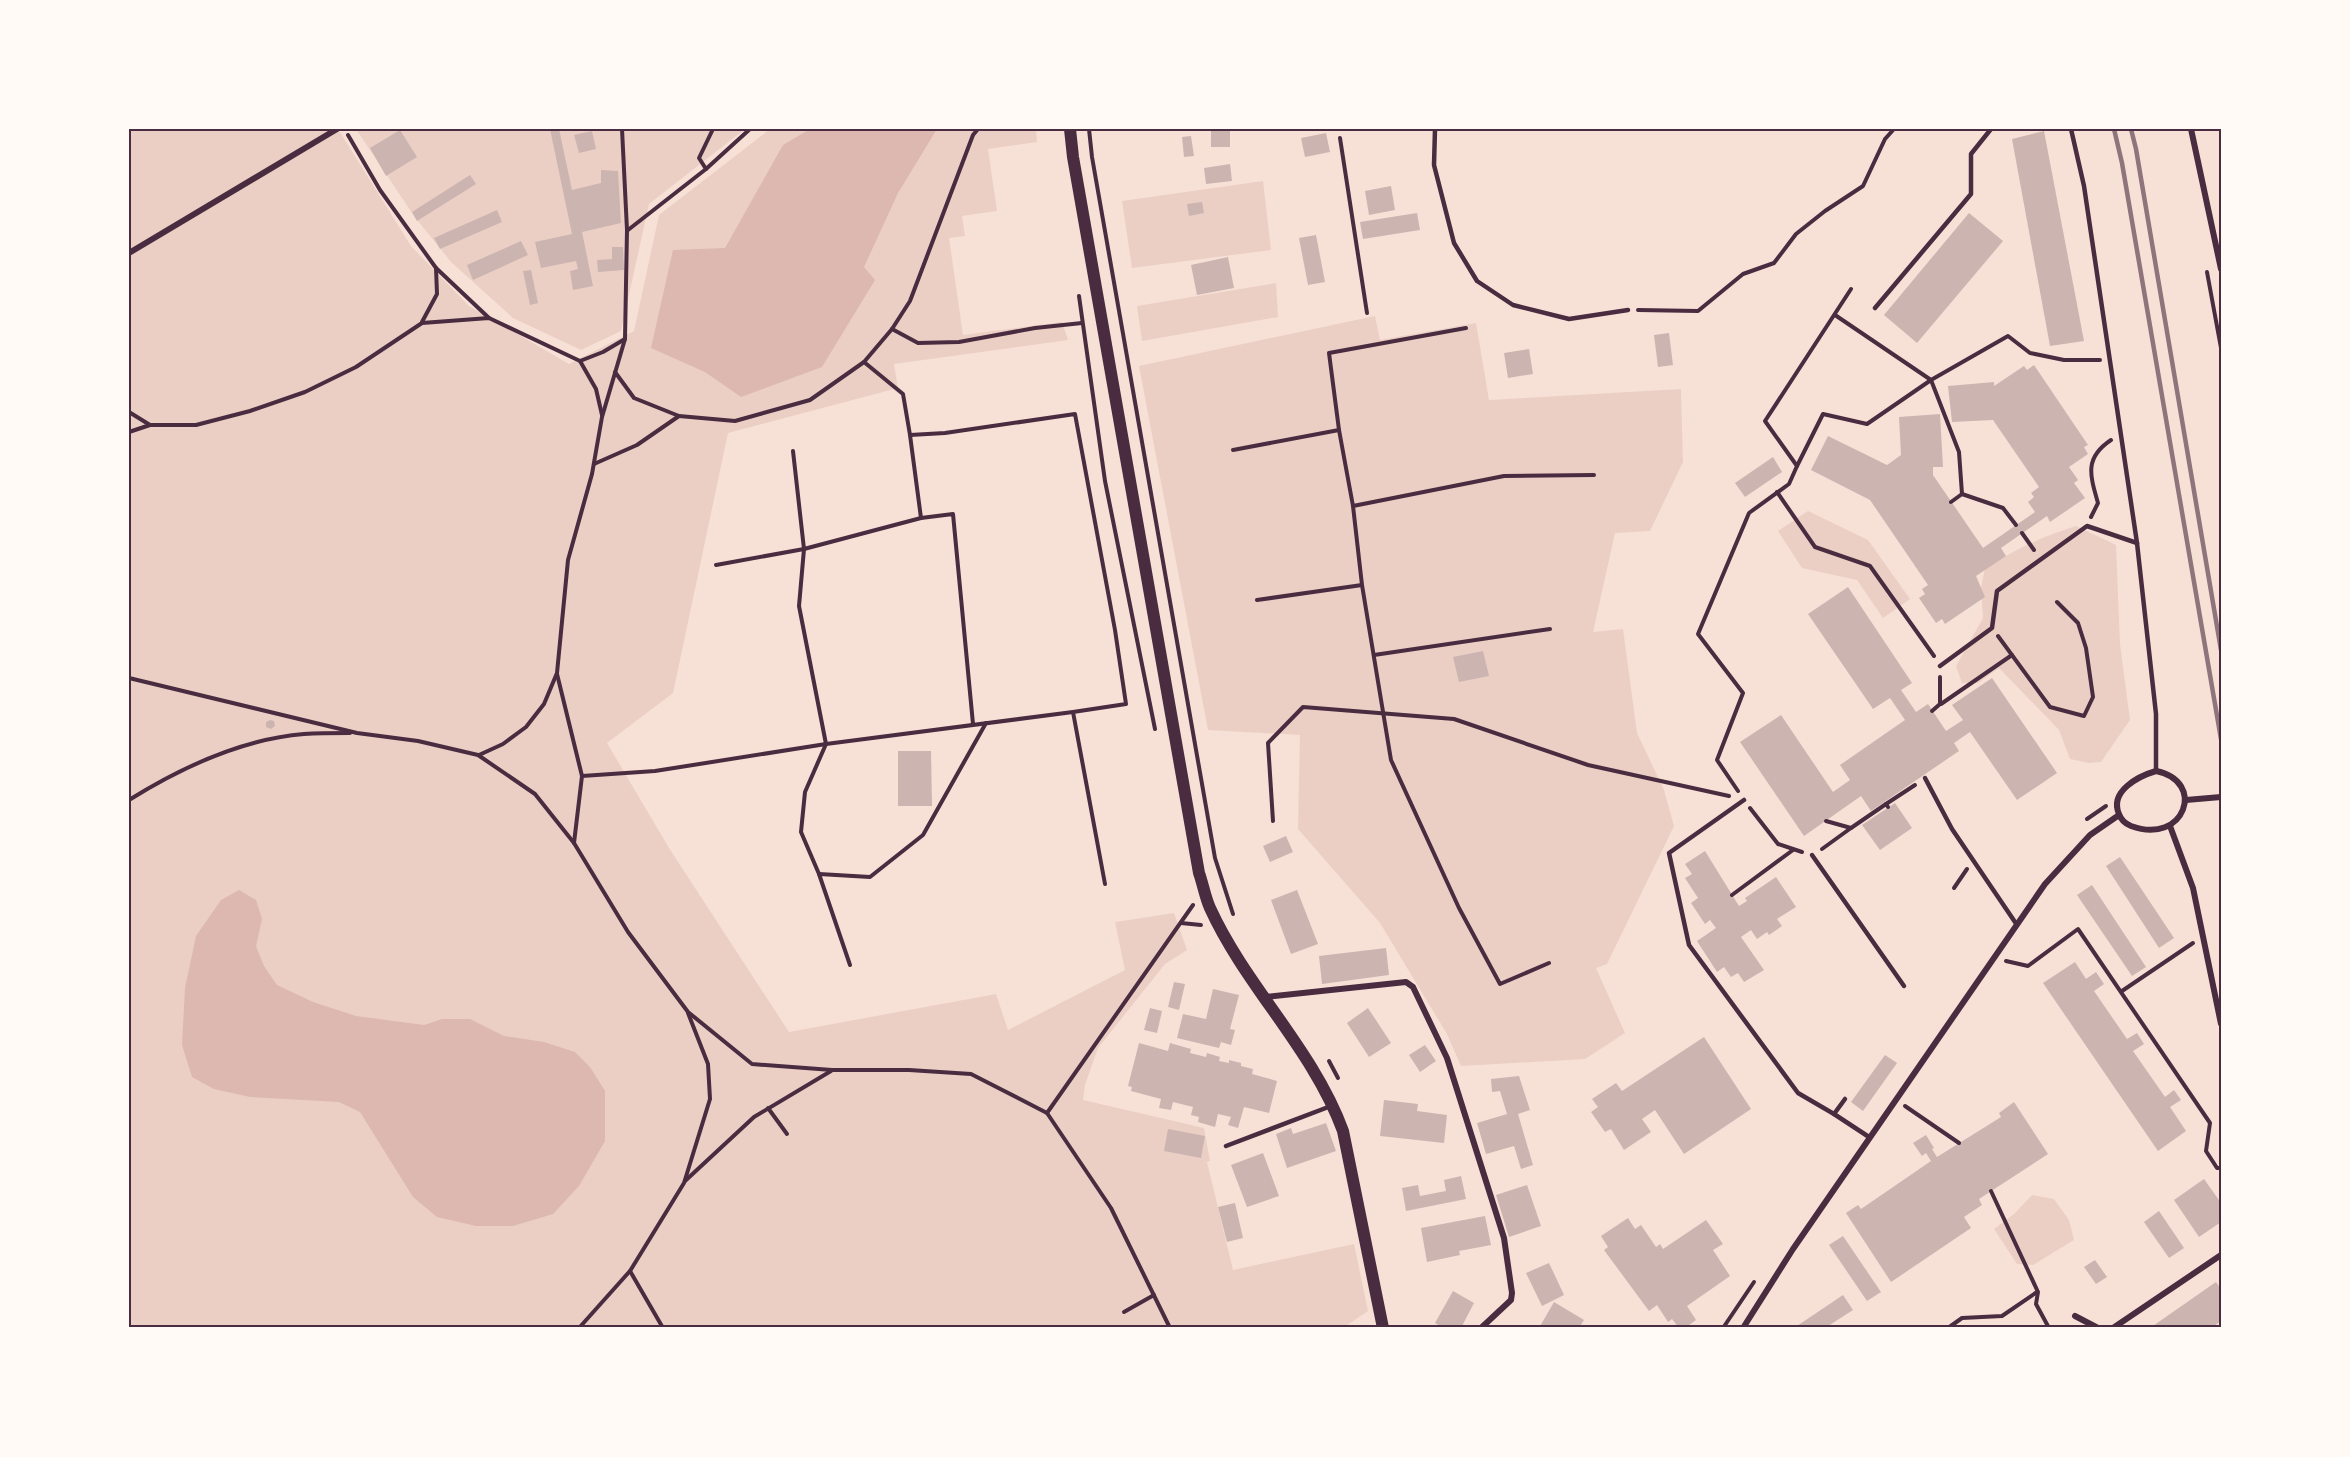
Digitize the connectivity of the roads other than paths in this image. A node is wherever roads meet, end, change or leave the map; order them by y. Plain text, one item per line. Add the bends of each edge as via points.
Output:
1 (337, 129) edge
2 (1070, 129) edge
3 (1435, 129) edge
4 (1991, 129) edge
5 (2071, 129) edge
6 (2192, 129) edge
7 (129, 253) edge
8 (2221, 270) edge
9 (1875, 308) dead end
10 (1628, 310) road end
11 (2137, 543) junction
12 (1940, 666) road end
13 (2156, 771) junction
14 (1925, 778) road end
15 (2221, 797) edge
16 (1744, 800) road end
17 (2186, 800) junction
18 (2119, 815) junction
19 (2170, 826) junction
20 (1812, 855) road end
21 (2017, 925) junction
22 (1904, 986) dead end
23 (1265, 998) junction
24 (2221, 1024) edge
25 (1845, 1099) dead end
26 (1334, 1105) junction
27 (1834, 1114) junction
28 (1869, 1137) junction
29 (1226, 1146) dead end
30 (2221, 1255) edge
31 (2075, 1316) dead end
32 (1383, 1328) edge
33 (1480, 1328) edge
34 (1743, 1328) edge
35 (2098, 1328) edge
36 (2113, 1328) edge

1 - 7 street
2 - 23 main road via 1199,873 1222,933
3 - 10 lane via 1434,165 1454,243 1477,281 1513,305 1569,319
4 - 9 lane via 1971,154 1971,194
5 - 11 lane via 2084,186
6 - 8 street
11 - 12 lane via 2087,526 1997,591 1992,628
11 - 13 lane via 2156,714
13 - 17 street via 2175,778
13 - 18 street via 2142,775 2120,793
14 - 21 lane via 1952,829
15 - 17 street
16 - 27 lane via 1669,853 1689,945 1798,1093
17 - 19 street via 2181,814
18 - 19 street via 2128,825 2138,828
18 - 21 street via 2090,836 2045,884
19 - 24 street via 2193,888
20 - 22 lane
21 - 28 street
23 - 26 main road
23 - 33 street via 1406,982 1413,987 1447,1058 1504,1238 1511,1300
25 - 27 lane
26 - 29 lane
26 - 32 main road via 1343,1131
27 - 28 lane
28 - 34 street
30 - 36 street
31 - 35 street

